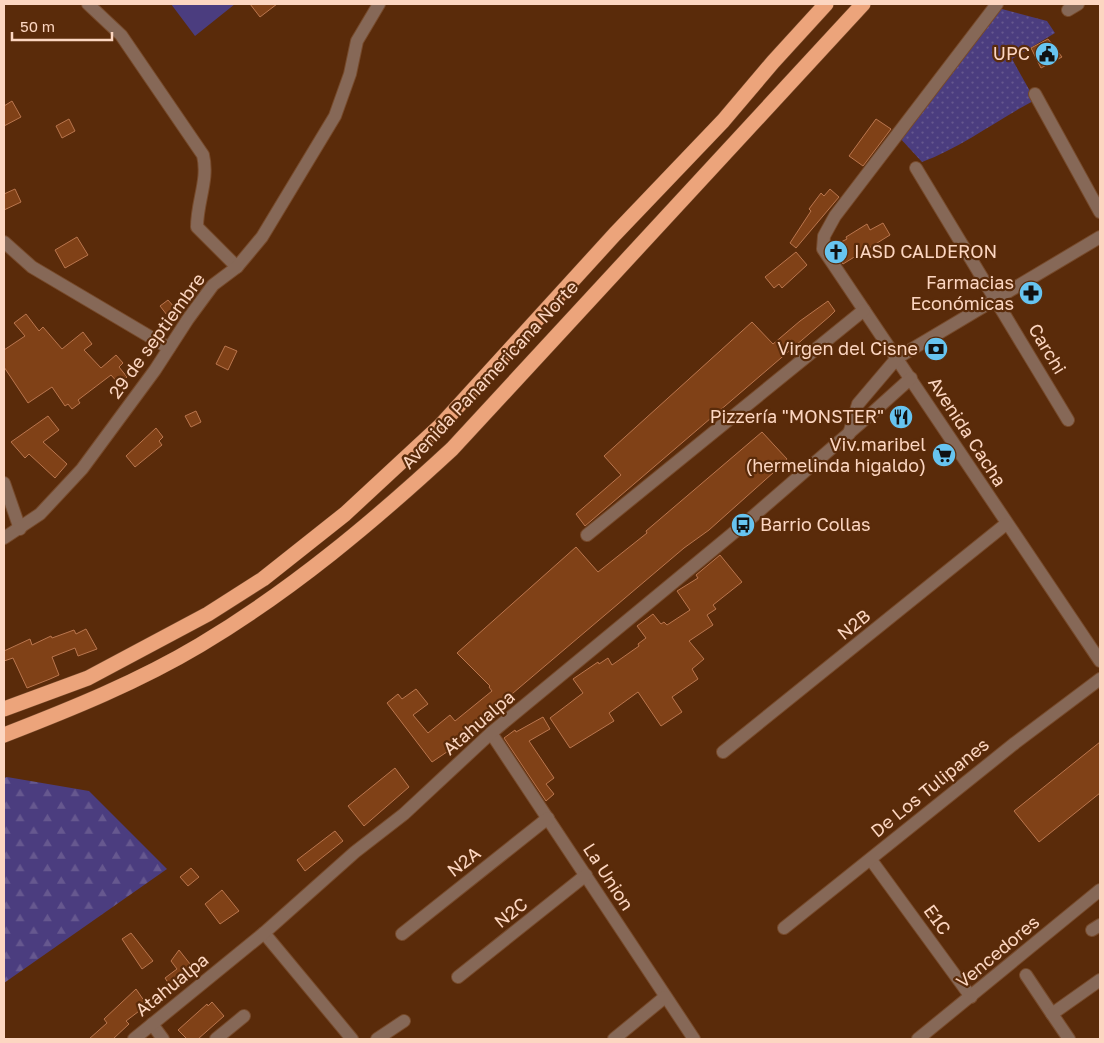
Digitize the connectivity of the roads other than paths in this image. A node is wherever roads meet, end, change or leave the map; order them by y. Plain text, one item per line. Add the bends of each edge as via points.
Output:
1 (88, 4) edge
2 (379, 4) edge
3 (826, 4) edge
4 (862, 4) edge
5 (997, 4) edge
6 (1035, 94) dead end
7 (916, 168) dead end
8 (1100, 212) edge
9 (1100, 237) edge
10 (4, 242) edge
11 (237, 267) junction
12 (996, 298) junction
13 (864, 310) junction
14 (169, 348) junction
15 (897, 358) junction
16 (911, 378) junction
17 (1068, 420) dead end
18 (849, 434) junction
19 (4, 482) edge
20 (1006, 524) junction
21 (20, 529) junction
22 (587, 535) dead end
23 (4, 538) edge
24 (1100, 661) edge
25 (1100, 679) edge
26 (4, 709) edge
27 (491, 733) junction
28 (4, 735) edge
29 (723, 752) dead end
30 (548, 818) junction
31 (874, 864) dead end
32 (586, 875) junction
33 (1100, 890) edge
34 (784, 928) dead end
35 (264, 933) junction
36 (402, 934) dead end
37 (1026, 975) dead end
38 (458, 977) dead end
39 (1100, 980) edge
40 (665, 997) junction
41 (971, 997) junction
42 (1052, 1014) junction
43 (244, 1016) dead end
44 (404, 1021) dead end
45 (152, 1024) junction
46 (134, 1039) edge
47 (163, 1039) edge
48 (216, 1039) edge
49 (352, 1039) edge
50 (378, 1039) edge
51 (614, 1039) edge
52 (694, 1039) edge
53 (918, 1039) edge
54 (1069, 1039) edge

1 - 11 street via 121,35 203,154 207,170 197,227
2 - 11 street, 29 de septiembre via 357,41 350,74 335,116 262,237
3 - 26 highway, Avenida Panamericana Norte via 723,121 441,425 345,514 263,579 208,614 88,678
4 - 28 highway, Avenida Panamericana Norte via 452,449 387,509 304,577 200,645 99,698
5 - 13 street, Avenida Cacha via 829,226 823,251
6 - 8 street
7 - 12 street, Carchi
9 - 12 street
10 - 14 street via 32,267
11 - 14 street, 29 de septiembre via 213,285
12 - 15 street
12 - 17 street, Carchi
13 - 15 street, Avenida Cacha
13 - 22 street
14 - 21 street, 29 de septiembre via 82,469 40,514
15 - 16 street, Avenida Cacha
15 - 18 street via 858,404
16 - 18 street, Atahualpa
16 - 20 street, Avenida Cacha
18 - 27 street, Atahualpa
19 - 21 street
20 - 24 street, Avenida Cacha
20 - 29 street, N2B
21 - 23 street, 29 de septiembre
25 - 34 street, De Los Tulipanes
27 - 30 street, La Union
27 - 35 street, Atahualpa via 404,814 355,852
30 - 32 street, La Union
30 - 36 street, N2A
31 - 41 street, E1C
32 - 38 street, N2C
32 - 40 street, La Union
33 - 41 street, Vencedores
35 - 45 street, Atahualpa
35 - 49 street
37 - 42 street
39 - 42 street
40 - 51 street
40 - 52 street, La Union
41 - 53 street, Vencedores
42 - 54 street
43 - 48 street
44 - 50 street
45 - 46 street, Atahualpa
45 - 47 street

